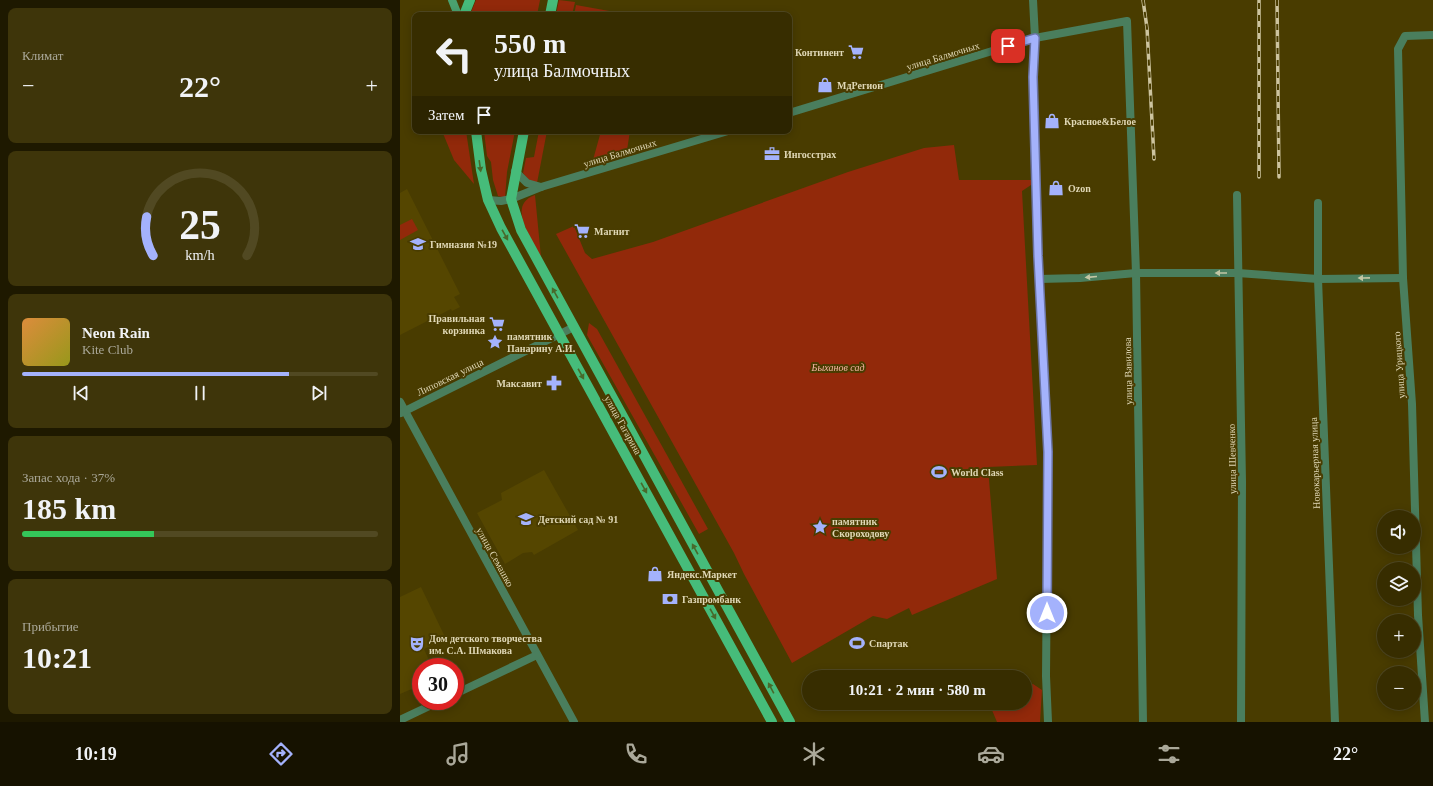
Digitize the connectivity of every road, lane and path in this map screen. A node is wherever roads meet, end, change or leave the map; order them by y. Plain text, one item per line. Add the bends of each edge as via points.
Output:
1 (452, 0) edge
2 (470, 0) edge
3 (1033, 0) edge
4 (552, 1) edge
5 (457, 12) edge
6 (465, 12) edge
7 (550, 12) edge
8 (1127, 20) joint
9 (1433, 35) edge
10 (1035, 38) junction
11 (792, 112) edge
12 (476, 134) edge
13 (523, 134) edge
14 (718, 134) edge
15 (515, 171) junction
16 (541, 187) junction
17 (1237, 195) dead end
18 (511, 199) junction
19 (488, 200) junction
20 (1318, 203) dead end
21 (1136, 273) junction
22 (1238, 273) junction
23 (1403, 278) junction
24 (1039, 279) junction
25 (1318, 279) junction
26 (574, 327) junction
27 (560, 334) junction
28 (400, 402) edge
29 (402, 412) edge
30 (668, 499) junction
31 (654, 506) junction
32 (537, 655) junction
33 (464, 690) edge
34 (421, 710) edge
35 (400, 720) edge
36 (574, 722) edge
37 (772, 722) edge
38 (790, 722) edge
39 (1048, 722) edge
40 (1143, 722) edge
41 (1241, 722) edge
42 (1335, 722) edge
43 (1424, 722) edge

1 - 5 main road
2 - 6 main road
3 - 10 street
4 - 7 main road
8 - 10 street, улица Балмочных
8 - 21 street, улица Вавилова
9 - 23 street, улица Урицкого via 1406,36 1398,49
10 - 11 street, улица Балмочных
10 - 24 street via 1033,77
12 -> 19 main road, улица Гагарина
13 - 15 main road, улица Гагарина
14 - 16 street, улица Балмочных
15 - 16 street via 527,183
15 - 18 main road, улица Гагарина
16 - 18 street, улица Балмочных
17 - 22 street, улица Шевченко
18 - 19 street, улица Балмочных
26 -> 18 main road, улица Гагарина via 521,230
19 -> 27 main road, улица Гагарина
20 - 25 street, Новокарьерная улица
22 -> 21 street
21 -> 24 street
21 - 40 street, улица Вавилова
22 - 25 street
22 - 41 street, улица Шевченко via 1242,482
23 -> 25 street
23 - 43 street, улица Урицкого via 1412,404
24 - 39 street via 1048,452
25 - 42 street, Новокарьерная улица
26 - 27 street, Липовская улица
26 - 30 main road, улица Гагарина
27 - 29 street, Липовская улица
27 -> 31 main road, улица Гагарина
28 - 29 street, улица Семашко
29 - 32 street, улица Семашко
30 - 31 main road via 663,494 657,495 653,500
38 -> 30 main road, улица Гагарина
31 -> 37 main road, улица Гагарина
32 - 33 street
32 - 36 street, улица Семашко
34 - 35 street

